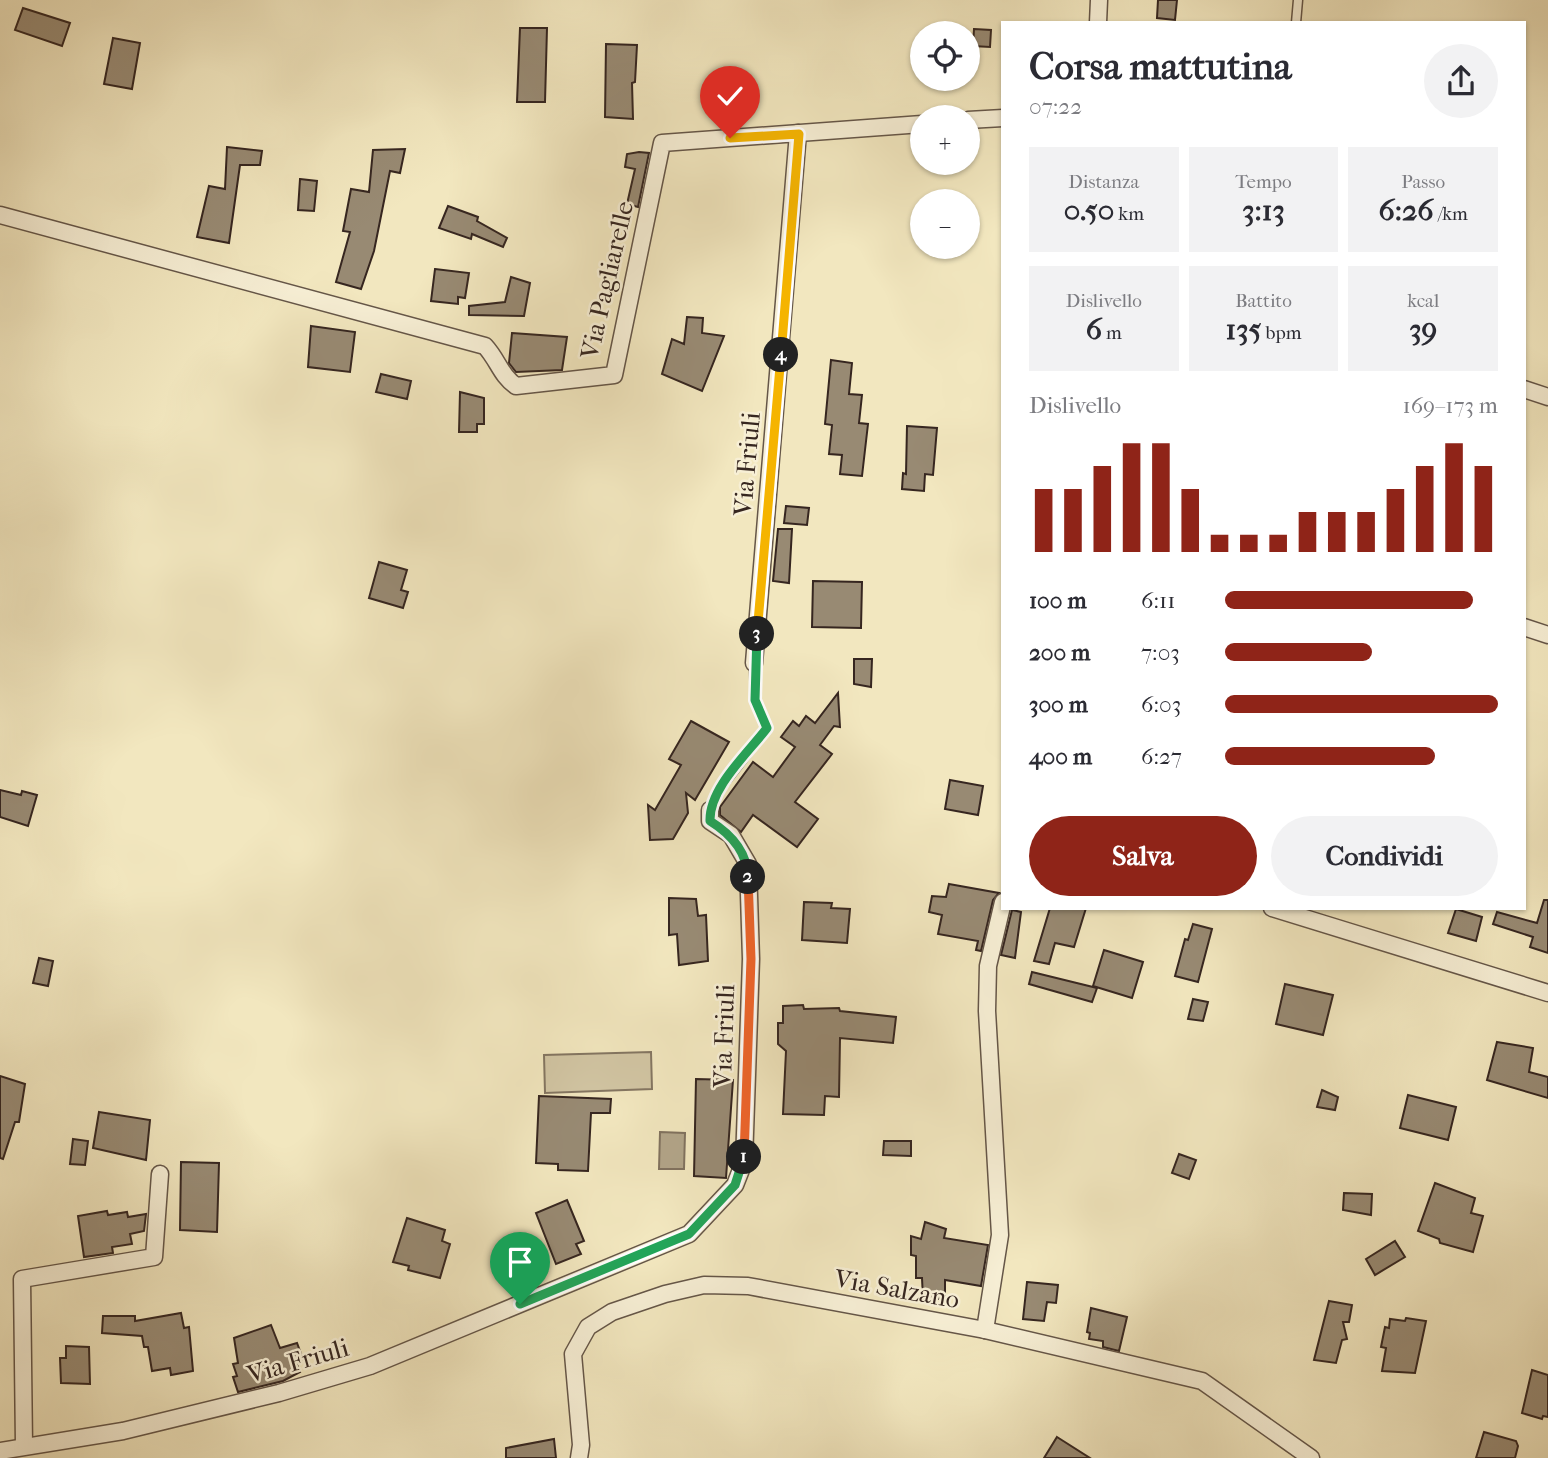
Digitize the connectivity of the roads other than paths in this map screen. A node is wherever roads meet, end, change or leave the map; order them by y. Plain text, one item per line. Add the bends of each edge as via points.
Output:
1 (1099, 0) edge
2 (1298, 0) edge
3 (1098, 21) edge
4 (1296, 21) edge
5 (1001, 118) edge
6 (980, 119) edge
7 (910, 125) edge
8 (799, 134) junction
9 (0, 215) edge
10 (1526, 390) edge
11 (1548, 397) edge
12 (1526, 629) edge
13 (1548, 635) edge
14 (754, 663) joint
15 (710, 810) joint
16 (1001, 910) edge
17 (1278, 910) edge
18 (1548, 993) edge
19 (160, 1174) dead end
20 (985, 1330) junction
21 (24, 1447) junction
22 (0, 1451) edge
23 (579, 1458) edge
24 (1311, 1458) edge

1 - 3 street
2 - 4 lane
5 - 6 street
7 - 8 street, Via Pagliarelle
8 - 9 street, Via Pagliarelle via 662,143 614,375 528,385 516,386 504,379 485,346
8 - 14 street, Via Friuli
10 - 11 street
12 - 13 street
14 - 15 lane, Via Friuli via 755,700 767,728 722,786
15 - 21 street, Via Friuli via 710,821 731,835 748,864 751,959 744,1162 735,1185 714,1211 689,1234 370,1366 123,1431
16 - 20 street via 988,966 987,1012 1000,1235
17 - 18 street
19 - 21 street via 154,1257 22,1279
20 - 23 street, Via Salzano via 748,1286 704,1285 665,1294 612,1312 588,1326 573,1354
20 - 24 street, Via Salzano via 1202,1381
21 - 22 street, Via Friuli

